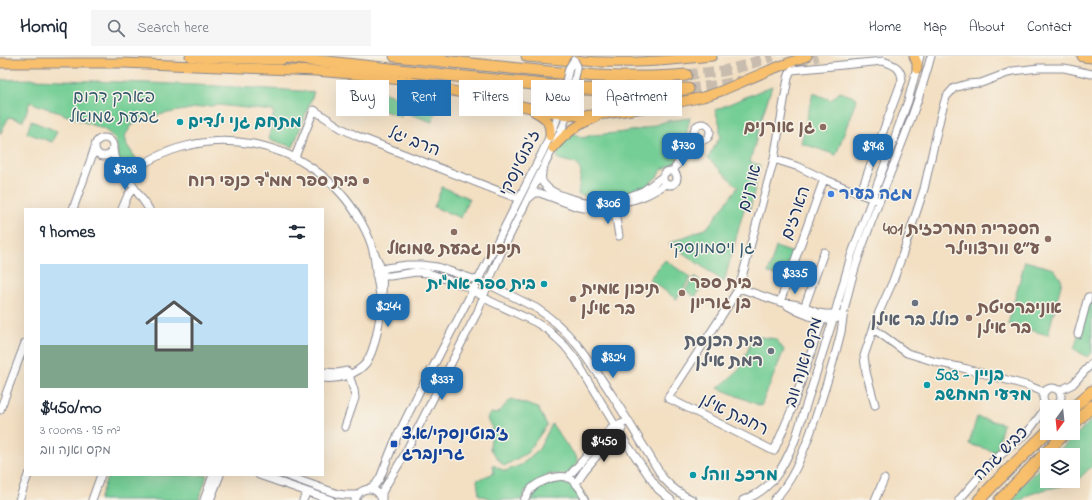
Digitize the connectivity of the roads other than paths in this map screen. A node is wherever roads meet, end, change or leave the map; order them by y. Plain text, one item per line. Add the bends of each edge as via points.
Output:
1 (191, 56) edge
2 (274, 56) edge
3 (395, 56) edge
4 (527, 56) edge
5 (637, 56) edge
6 (712, 56) edge
7 (807, 56) edge
8 (914, 56) edge
9 (920, 56) edge
10 (931, 56) edge
11 (1083, 56) edge
12 (1092, 57) edge
13 (624, 59) edge
14 (310, 60) junction
15 (574, 60) junction
16 (655, 62) junction
17 (0, 63) edge
18 (917, 69) junction
19 (1092, 74) edge
20 (686, 75) tunnel mouth
21 (568, 80) edge
22 (688, 88) tunnel mouth
23 (459, 92) edge
24 (682, 102) edge
25 (523, 106) edge
26 (561, 116) edge
27 (563, 116) edge
28 (601, 116) edge
29 (550, 136) junction
30 (698, 138) dead end
31 (95, 148) junction
32 (553, 148) junction
33 (113, 149) junction
34 (103, 156) junction
35 (295, 157) junction
36 (774, 159) junction
37 (89, 165) junction
38 (119, 165) junction
39 (134, 169) junction
40 (543, 169) junction
41 (674, 172) junction
42 (126, 176) junction
43 (824, 179) junction
44 (664, 181) junction
45 (134, 188) junction
46 (860, 194) junction
47 (519, 199) junction
48 (528, 199) junction
49 (875, 199) junction
50 (605, 200) junction
51 (621, 200) junction
52 (73, 208) edge
53 (122, 208) edge
54 (147, 208) edge
55 (607, 209) junction
56 (615, 212) junction
57 (619, 236) dead end
58 (824, 252) dead end
59 (380, 274) junction
60 (478, 281) junction
61 (488, 284) junction
62 (739, 288) junction
63 (473, 290) junction
64 (483, 297) junction
65 (1088, 297) dead end
66 (780, 302) junction
67 (804, 308) junction
68 (822, 317) junction
69 (834, 317) junction
70 (843, 317) junction
71 (874, 329) junction
72 (1078, 334) dead end
73 (24, 347) edge
74 (22, 358) edge
75 (1092, 363) edge
76 (324, 372) edge
77 (349, 373) junction
78 (324, 378) edge
79 (1059, 391) junction
80 (1092, 391) edge
81 (1044, 392) junction
82 (1044, 400) edge
83 (1061, 400) edge
84 (1080, 402) edge
85 (875, 405) dead end
86 (1092, 406) edge
87 (0, 410) edge
88 (606, 410) junction
89 (1040, 416) edge
90 (1080, 418) edge
91 (629, 422) junction
92 (345, 427) dead end
93 (617, 429) junction
94 (606, 434) junction
95 (1040, 439) edge
96 (1058, 440) edge
97 (28, 476) edge
98 (101, 476) edge
99 (213, 476) edge
100 (220, 476) edge
101 (262, 476) edge
102 (288, 476) edge
103 (567, 478) junction
104 (884, 479) dead end
105 (576, 484) junction
106 (368, 489) junction
107 (307, 492) junction
108 (356, 497) edge
109 (19, 500) edge
110 (92, 500) edge
111 (204, 500) edge
112 (210, 500) edge
113 (303, 500) edge
114 (331, 500) edge
115 (382, 500) edge
116 (524, 500) edge
117 (586, 500) edge
118 (671, 500) edge
119 (693, 500) edge
120 (743, 500) edge
121 (774, 500) edge
122 (875, 500) edge
123 (959, 500) edge
124 (979, 500) edge
125 (1000, 500) edge

1 - 14 highway
2 - 14 highway
3 - 20 highway via 586,75
4 - 15 highway
5 - 16 street
6 - 16 main road
7 - 24 main road via 721,91
8 - 18 main road
9 - 18 street, מקס ואנה ווב
10 - 49 street, מקס ואנה ווב via 916,104
11 - 12 highway
13 - 15 main road via 601,62
13 - 16 main road
14 - 22 highway via 583,89 634,91
15 - 21 street, ז'בוטינסקי, bridge via 569,68
17 - 23 main road via 130,63 316,71 407,81
18 - 49 street, מקס ואנה ווב
19 - 71 street via 1061,68 1013,71 981,83 954,88 946,97 924,189
25 - 29 main road via 548,121
26 - 29 street, ז'בוטינסקי
27 - 32 street, ז'בוטינסקי
28 - 32 main road via 576,127
29 - 47 street, ז'בוטינסקי
30 - 41 street via 692,142
31 - 33 street via 97,140 105,138 112,142
31 - 34 street via 96,152
31 - 37 street
32 - 40 street, ז'בוטינסקי
33 - 34 street via 111,153
33 - 38 street
34 - 37 street
34 - 38 street
35 - 39 street via 258,144 211,141 172,150
35 - 47 street, הרב יגל via 314,110 357,136
35 - 59 street via 316,170 341,193 360,220
36 - 43 street, אורנים
36 - 46 street via 788,78 792,70 882,61 891,64 899,69 902,80
36 - 62 street, אורנים
37 - 52 street
38 - 39 street via 126,169
38 - 42 street
39 - 42 street
40 - 48 street, ז'בוטינסקי
40 - 50 street via 542,182 553,191 580,201
41 - 44 street via 664,172
41 - 44 street via 677,176 676,182 671,185
42 - 45 street
43 - 46 street, אורנים
43 - 66 street, הארזים
44 - 51 street via 645,196 634,200
45 - 53 street
45 - 54 street
46 - 49 street, אורנים
47 - 60 street, ז'בוטינסקי
48 - 55 street via 537,193 574,206
48 - 61 street, ז'בוטינסקי
49 - 69 street, מקס ואנה ווב via 851,256
49 - 70 street, מקס ואנה ווב
50 - 51 street via 612,195
50 - 55 street
51 - 56 street via 621,207
55 - 56 street
56 - 57 street
58 - 67 street
59 - 60 street via 386,268 421,265 437,267
59 - 63 street via 390,276 428,273
59 - 77 street via 381,305 378,328 365,364
60 - 61 street
60 - 63 street, ז'בוטינסקי
61 - 64 street, ז'בוטינסקי
61 - 91 street via 536,308 566,331 585,353
62 - 66 street
62 - 68 street, רחבת אילן via 668,398 774,451 792,409
63 - 64 street
63 - 106 street, ז'בוטינסקי via 420,390 380,478
64 - 88 street via 535,322 559,339 576,360
64 - 115 street, ז'בוטינסקי via 402,459 382,493
65 - 72 street
66 - 67 street
66 - 68 street via 795,310
67 - 68 street
68 - 69 street
69 - 70 street
69 - 120 street, מקס ואנה ווב via 787,459 765,489
70 - 121 street, מקס ואנה ווב via 841,332 805,447 792,476
71 - 81 street via 907,353
71 - 85 street via 864,356
73 - 74 street
74 - 87 street
75 - 79 street via 1073,384
76 - 77 street
77 - 78 street via 336,378
77 - 92 street via 355,398
79 - 81 street via 1052,388
79 - 83 street via 1062,395
80 - 84 highway
81 - 82 street
86 - 90 highway
88 - 93 street
88 - 94 street
89 - 123 street via 1027,433 991,463
91 - 93 street
91 - 119 street via 663,478
93 - 94 street
93 - 105 street
93 - 118 street via 658,489
94 - 103 street
95 - 124 highway, כביש גהה
96 - 125 highway, כביש גהה
97 - 109 street
98 - 110 street
99 - 111 street
100 - 112 street
101 - 107 street
102 - 108 street via 338,494
103 - 105 street
103 - 116 street via 548,479 530,489
104 - 122 street
105 - 117 street
106 - 108 street, ז'בוטינסקי via 362,490
106 - 115 street via 378,493
107 - 113 street
107 - 114 street

